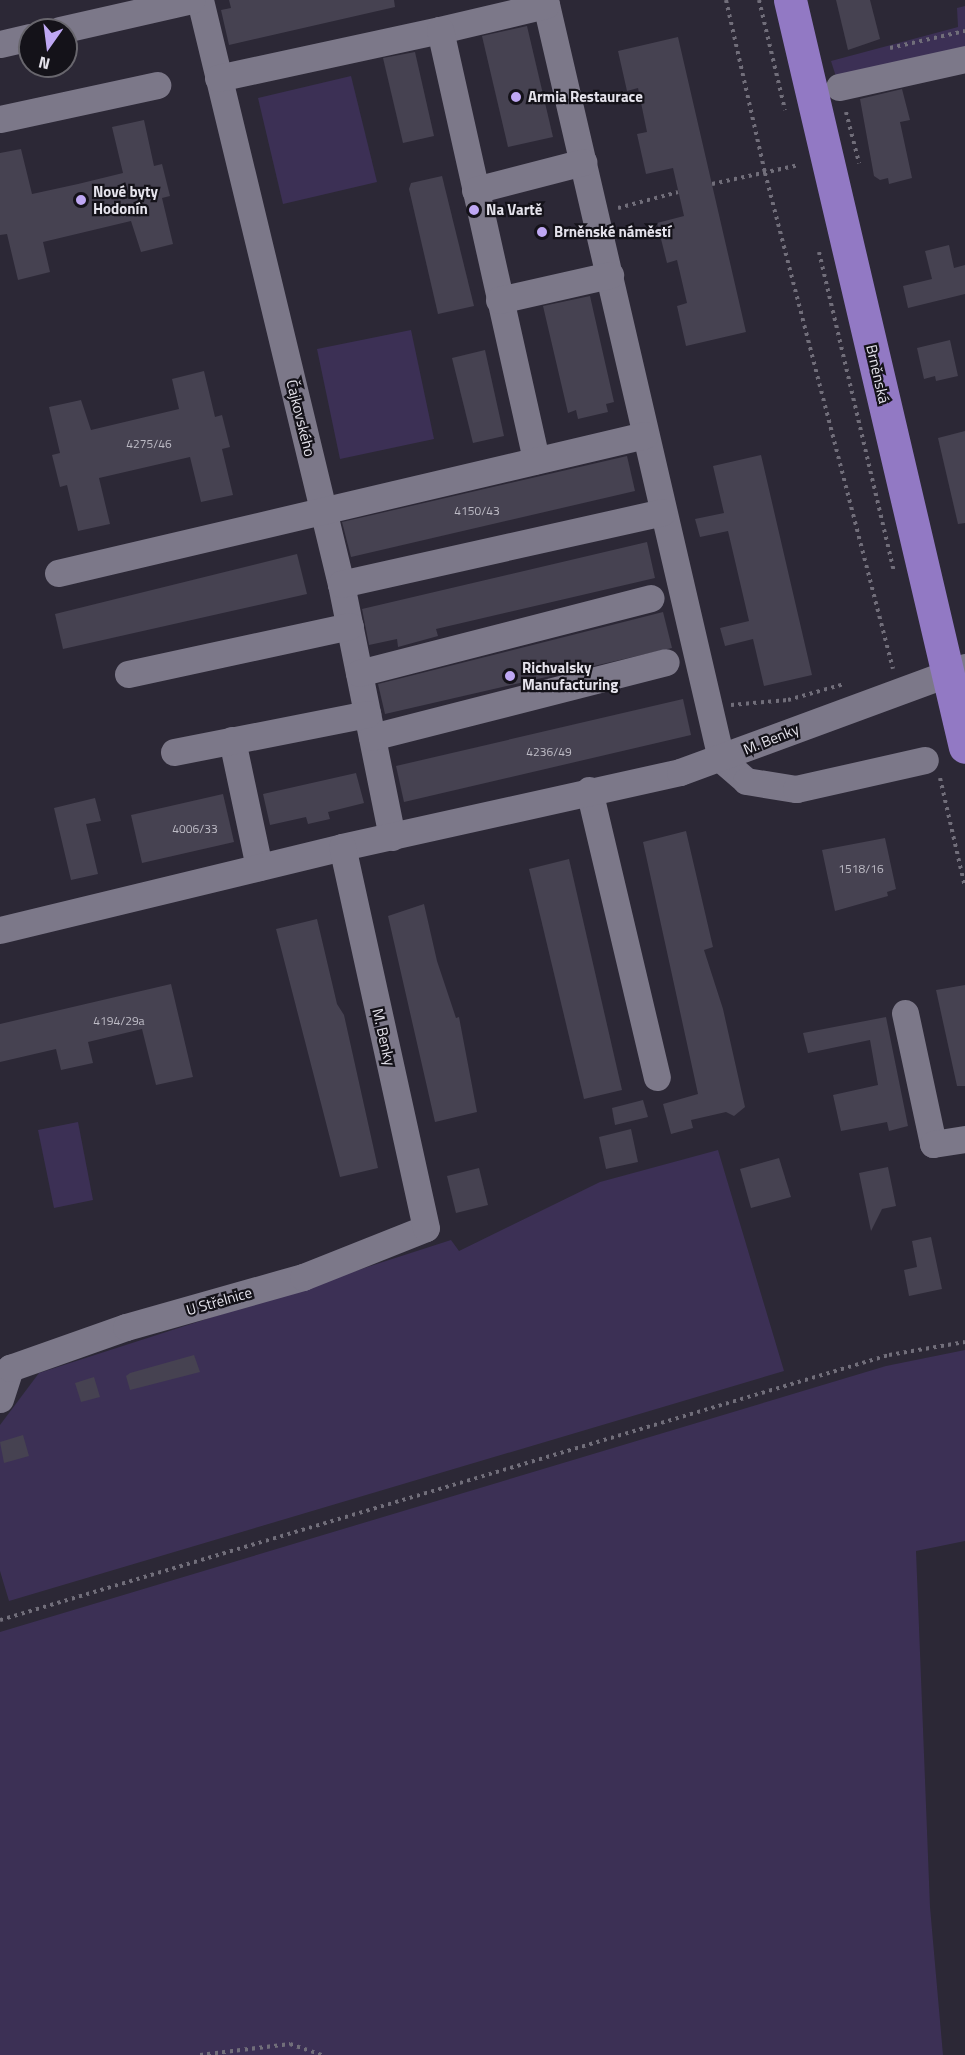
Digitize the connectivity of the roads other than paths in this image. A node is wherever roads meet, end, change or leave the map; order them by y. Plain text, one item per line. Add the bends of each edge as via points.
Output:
1 (192, 0) edge
2 (200, 0) edge
3 (790, 0) edge
4 (546, 2) edge
5 (78, 26) edge
6 (440, 30) junction
7 (18, 40) edge
8 (0, 44) edge
9 (965, 59) edge
10 (218, 78) junction
11 (157, 85) dead end
12 (839, 87) dead end
13 (0, 118) edge
14 (583, 162) junction
15 (475, 190) junction
16 (610, 275) junction
17 (499, 300) junction
18 (645, 435) junction
19 (536, 460) junction
20 (323, 511) junction
21 (663, 512) junction
22 (58, 573) dead end
23 (341, 584) junction
24 (651, 598) dead end
25 (350, 626) junction
26 (666, 662) dead end
27 (957, 670) edge
28 (359, 673) junction
29 (128, 674) dead end
30 (370, 726) junction
31 (232, 740) junction
32 (965, 747) edge
33 (174, 752) dead end
34 (721, 759) junction
35 (931, 764) road end
36 (589, 790) junction
37 (393, 837) junction
38 (342, 847) junction
39 (259, 867) junction
40 (0, 930) edge
41 (905, 1013) dead end
42 (657, 1077) dead end
43 (965, 1139) edge
44 (426, 1228) joint
45 (5, 1370) edge
46 (0, 1399) edge

1 - 5 street
2 - 10 street, Čajkovského
3 - 27 main road, Brněnská
4 - 6 street
4 - 14 street
6 - 10 street
6 - 15 street
7 - 8 street
9 - 12 street
10 - 20 street, Čajkovského
11 - 13 street
14 - 15 street
14 - 16 street
15 - 17 street
16 - 17 street
16 - 18 street
17 - 19 street
18 - 19 street
18 - 21 street
19 - 20 street
20 - 22 street
20 - 23 street, Čajkovského
21 - 23 street
21 - 34 street
23 - 25 street, Čajkovského
24 - 28 street
25 - 28 street, Čajkovského
25 - 29 street
26 - 30 street
27 - 32 main road, Brněnská
27 - 34 street, M. Benky
28 - 30 street, Čajkovského
30 - 31 street
30 - 37 street, Čajkovského
31 - 33 street
31 - 39 street
34 - 35 street via 746,781 796,789
34 - 36 street, M. Benky via 680,772
36 - 37 street, M. Benky
36 - 42 street
37 - 38 street, M. Benky
38 - 39 street, M. Benky
38 - 44 street, M. Benky
39 - 40 street, M. Benky
41 - 43 street via 933,1144
44 - 45 street, U Střelnice via 303,1277 89,1339
45 - 46 street, U Střelnice

